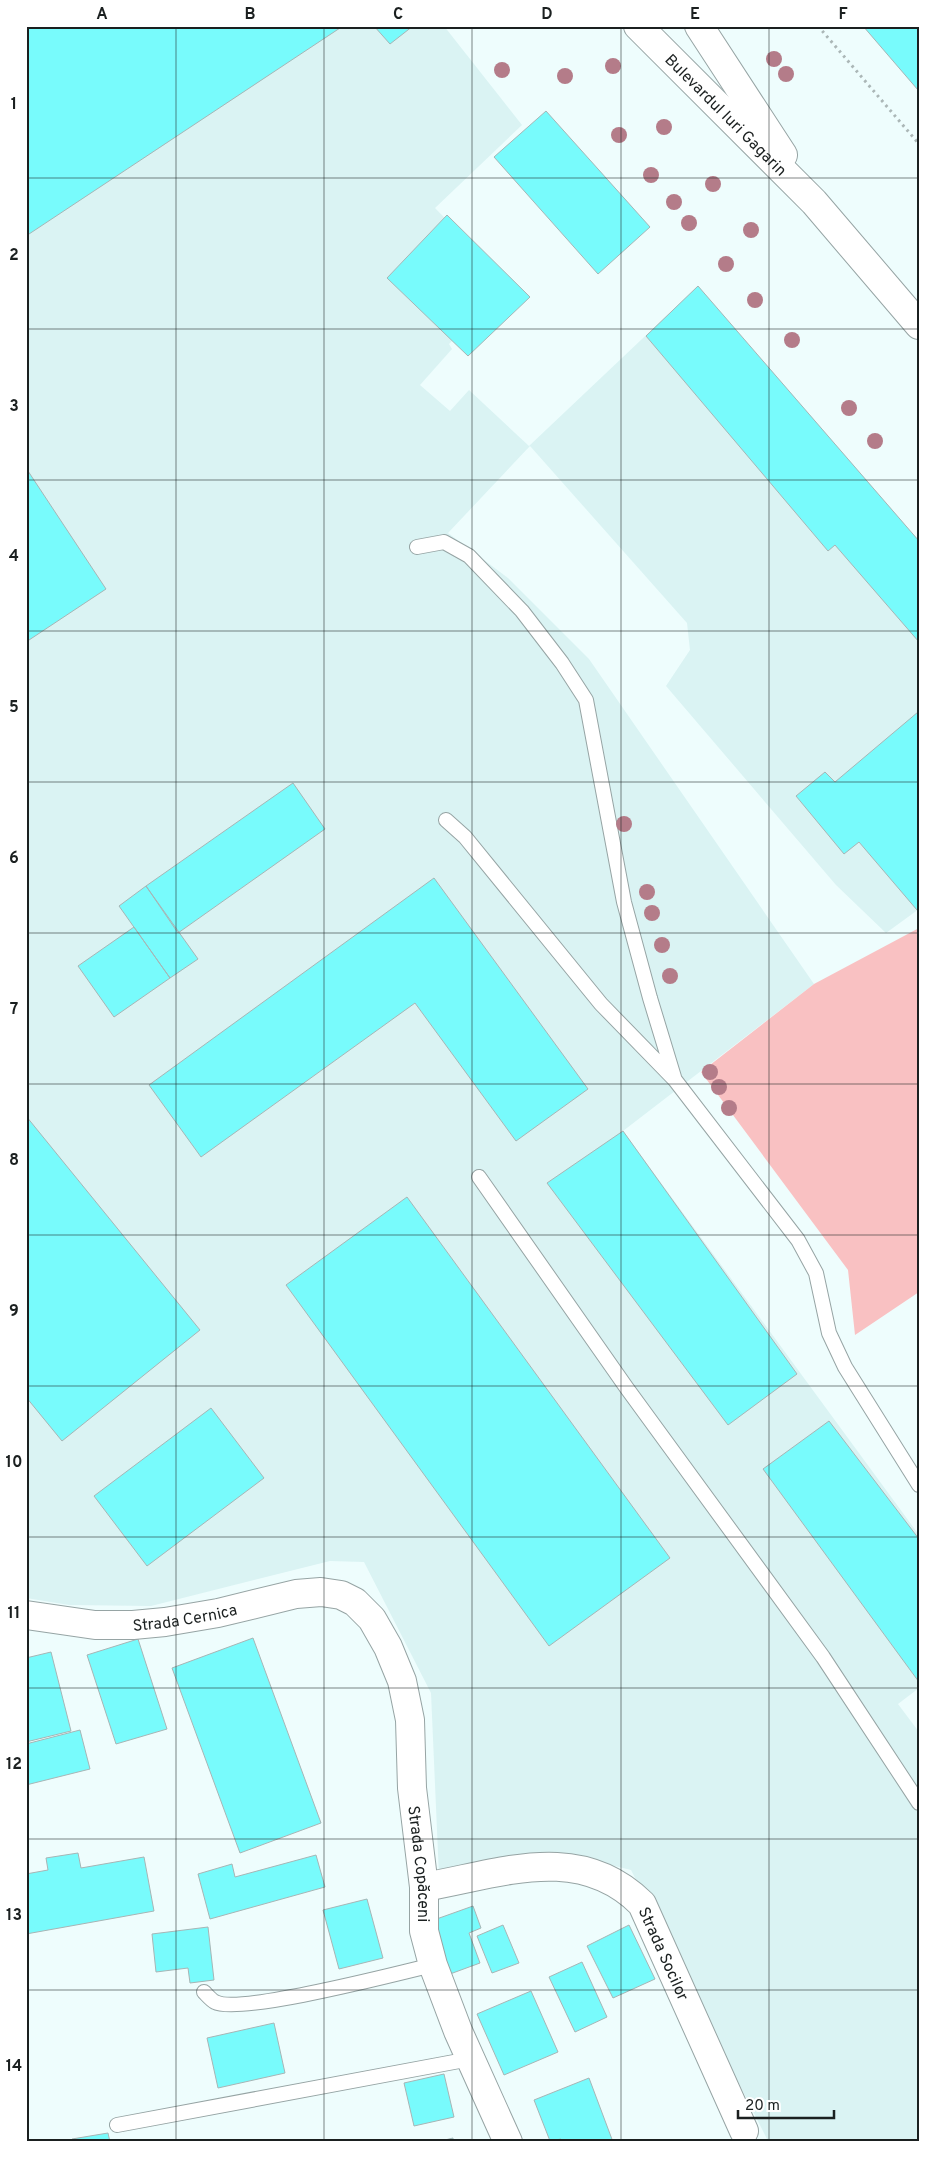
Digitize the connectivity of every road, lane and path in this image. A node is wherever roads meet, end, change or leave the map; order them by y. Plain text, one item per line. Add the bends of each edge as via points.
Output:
1 (638, 26) edge
2 (700, 26) edge
3 (818, 26) edge
4 (919, 144) edge
5 (814, 202) junction
6 (919, 325) edge
7 (417, 547) dead end
8 (446, 820) dead end
9 (675, 1080) junction
10 (479, 1177) dead end
11 (919, 1485) edge
12 (341, 1595) joint
13 (26, 1615) edge
14 (919, 1803) edge
15 (424, 1887) junction
16 (433, 1966) junction
17 (204, 1992) dead end
18 (470, 2059) junction
19 (117, 2125) dead end
20 (744, 2132) dead end
21 (508, 2142) edge

1 - 5 street, Bulevardul Iuri Gagarin
2 - 5 street, Bulevardul Iuri Gagarin
3 - 4 path
5 - 6 street, Bulevardul Iuri Gagarin
7 - 9 lane via 444,542 469,556 522,611 586,700 624,902
8 - 9 lane via 465,837 601,1004
9 - 11 lane via 798,1240 816,1272 829,1333 845,1367
10 - 14 lane via 626,1387 823,1657
12 - 13 street, Strada Cernica via 321,1592 296,1594 218,1613 133,1625 95,1625
12 - 15 street, Strada Copăceni via 355,1602 372,1619 402,1681 410,1720 412,1788
15 - 16 street, Strada Copăceni via 424,1931
15 - 20 street, Strada Socilor via 505,1870 559,1865 609,1879 630,1892 642,1904
16 - 17 lane via 287,1998 241,2004 216,2003
16 - 18 street, Strada Copăceni
18 - 19 lane
18 - 21 street, Strada Copăceni

